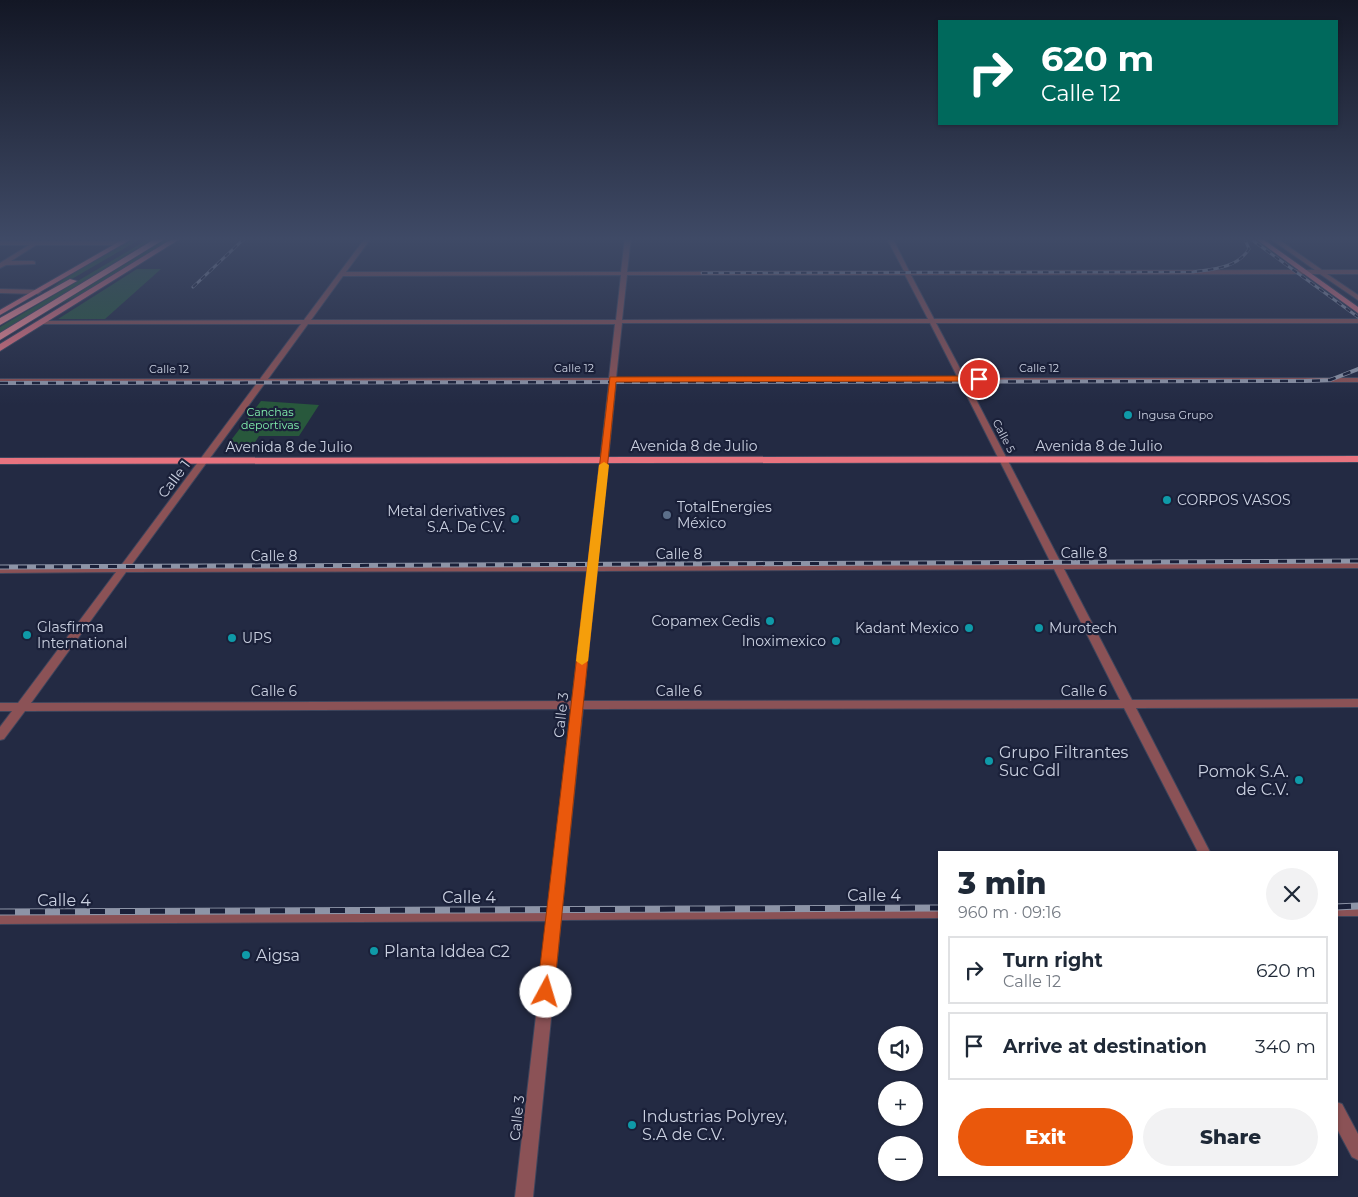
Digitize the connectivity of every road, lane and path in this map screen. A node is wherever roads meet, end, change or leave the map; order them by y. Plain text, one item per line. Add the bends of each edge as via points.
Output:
1 (37, 293) edge
2 (40, 293) edge
3 (48, 293) edge
4 (73, 293) edge
5 (86, 293) edge
6 (90, 293) edge
7 (328, 293) edge
8 (622, 293) edge
9 (918, 293) edge
10 (1334, 293) edge
11 (1345, 293) edge
12 (1358, 303) edge
13 (1358, 310) edge
14 (3, 318) edge
15 (618, 321) junction
16 (932, 321) junction
17 (1358, 321) edge
18 (43, 322) junction
19 (307, 322) junction
20 (1, 337) edge
21 (0, 348) edge
22 (960, 379) junction
23 (1358, 380) edge
24 (0, 381) edge
25 (612, 381) junction
26 (263, 382) junction
27 (0, 385) edge
28 (1358, 459) edge
29 (0, 460) edge
30 (604, 460) junction
31 (1002, 460) junction
32 (205, 461) junction
33 (1358, 564) edge
34 (1057, 566) junction
35 (593, 568) junction
36 (0, 570) edge
37 (122, 571) junction
38 (1358, 703) edge
39 (0, 706) edge
40 (22, 706) junction
41 (577, 706) junction
42 (1129, 706) junction
43 (0, 736) edge
44 (1203, 851) edge
45 (1338, 910) edge
46 (1358, 910) edge
47 (938, 912) edge
48 (554, 914) junction
49 (0, 918) edge
50 (1338, 1114) edge
51 (1358, 1151) edge
52 (524, 1197) edge

1 - 14 main road
2 - 14 highway
3 - 14 highway
4 - 20 highway
5 - 20 highway
6 - 18 main road
7 - 19 street, Calle 1
8 - 15 street, Calle 3
9 - 16 street, Calle 5
10 - 13 main road
11 - 12 main road
15 - 16 street
15 - 19 street
15 - 25 street, Calle 3
16 - 17 street
16 - 22 street, Calle 5
18 - 19 street
18 - 21 main road
19 - 26 street, Calle 1
22 - 23 street, Calle 12
22 - 25 street, Calle 12
22 - 31 street, Calle 5
24 - 26 street, Calle 12
25 - 26 street, Calle 12
25 - 30 street, Calle 3
26 - 27 street, Calle 12
26 - 32 street, Calle 1
28 - 31 main road, Avenida 8 de Julio
29 - 32 main road, Avenida 8 de Julio
30 - 31 main road, Avenida 8 de Julio
30 - 32 main road, Avenida 8 de Julio
30 - 35 street, Calle 3
31 - 34 street, Calle 5
32 - 37 street, Calle 1
33 - 34 street, Calle 8
34 - 35 street, Calle 8
34 - 42 street, Calle 5
35 - 37 street, Calle 8
35 - 41 street, Calle 3
36 - 37 street, Calle 8
37 - 40 street, Calle 1
38 - 42 street, Calle 6
39 - 40 street, Calle 6
40 - 41 street, Calle 6
40 - 43 street, Calle 1
41 - 42 street, Calle 6
41 - 48 street, Calle 3
42 - 44 street, Calle 5
45 - 46 street
47 - 48 street, Calle 4
48 - 49 street, Calle 4
48 - 52 street, Calle 3
50 - 51 street

